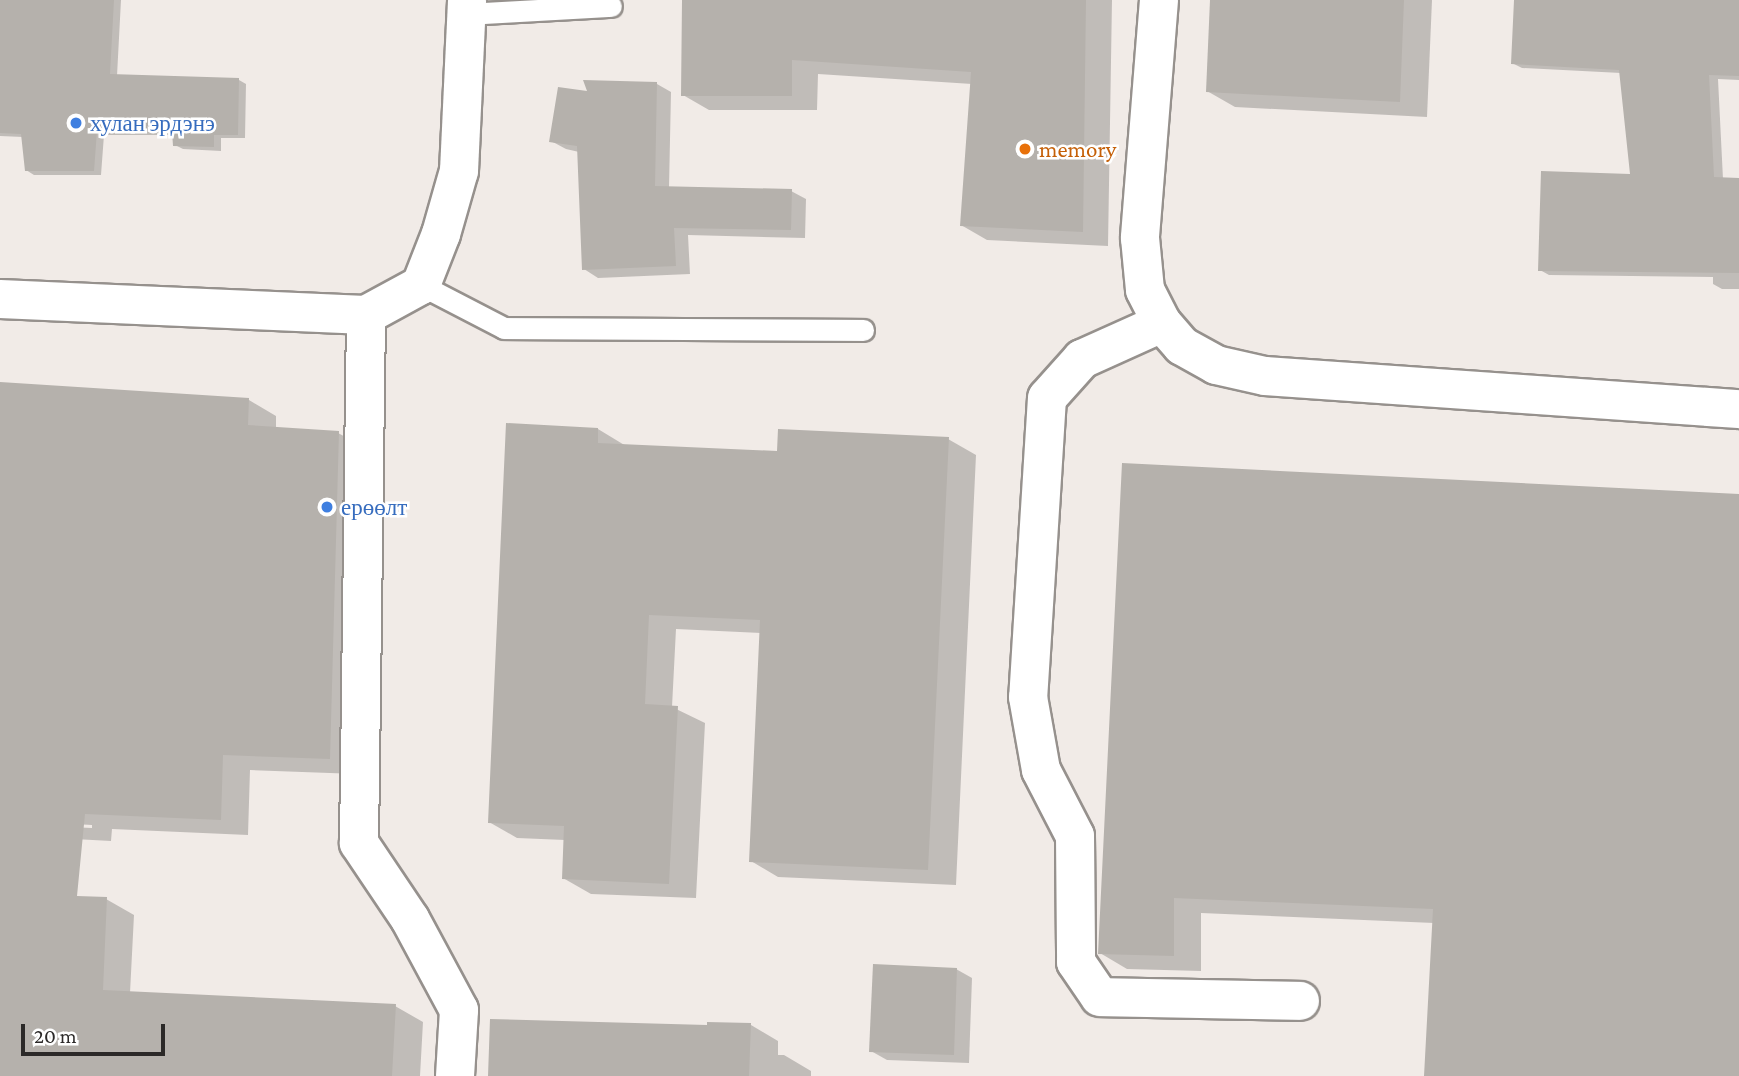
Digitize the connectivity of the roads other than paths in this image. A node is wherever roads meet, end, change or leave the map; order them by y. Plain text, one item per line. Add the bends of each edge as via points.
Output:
1 (1160, 0) edge
2 (611, 6) dead end
3 (467, 7) edge
4 (421, 285) junction
5 (0, 299) edge
6 (366, 315) junction
7 (1161, 323) junction
8 (863, 330) dead end
9 (1739, 409) edge
10 (1300, 1001) dead end
11 (455, 1076) edge

1 - 7 street via 1140,238 1145,289
2 - 3 lane
3 - 4 street via 459,171
4 - 6 street
4 - 8 lane via 504,328
5 - 6 street
6 - 11 street via 359,843 410,919 458,1010
7 - 9 street via 1182,346 1216,365 1265,376
7 - 10 street via 1082,359 1047,398 1028,697 1041,770 1074,836 1076,962 1100,997

